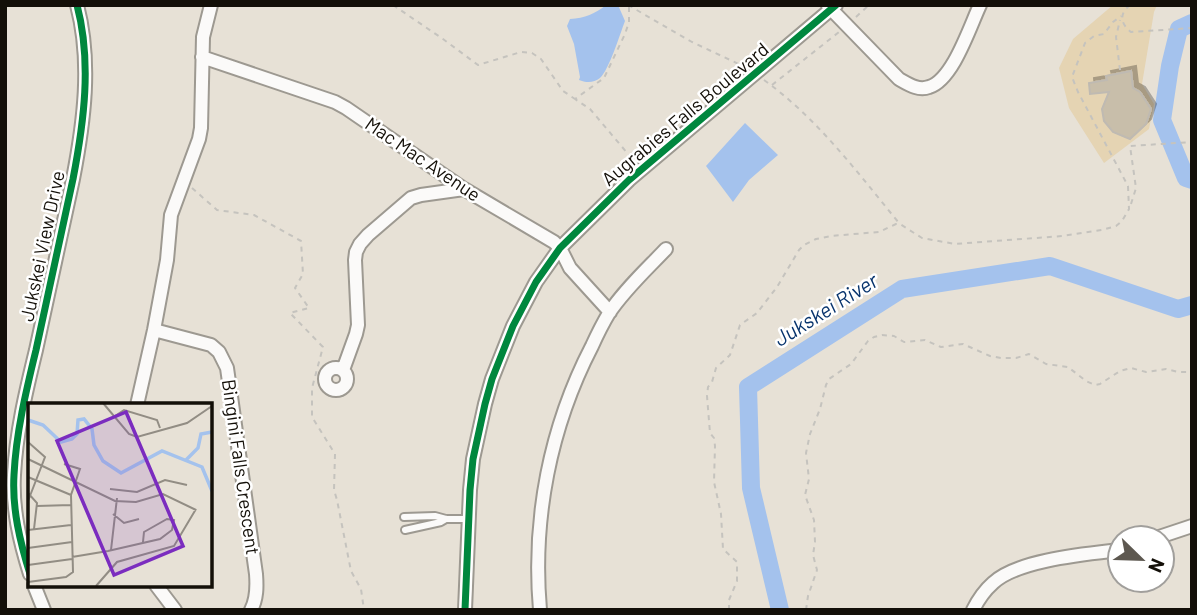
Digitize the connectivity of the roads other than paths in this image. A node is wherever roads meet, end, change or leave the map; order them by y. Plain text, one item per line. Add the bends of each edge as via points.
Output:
1 (77, 5) edge
2 (211, 5) edge
3 (981, 5) edge
4 (832, 7) edge
5 (202, 57) junction
6 (464, 188) junction
7 (559, 248) junction
8 (666, 249) dead end
9 (610, 312) junction
10 (155, 330) junction
11 (343, 370) dead end
12 (137, 403) edge
13 (404, 517) dead end
14 (446, 519) junction
15 (468, 519) junction
16 (405, 530) dead end
17 (1106, 552) edge
18 (28, 567) edge
19 (34, 587) edge
20 (157, 587) edge
21 (44, 610) edge
22 (174, 610) edge
23 (251, 610) edge
24 (465, 610) edge
25 (540, 610) edge
26 (973, 610) edge

1 - 18 street, Jukskei View Drive via 86,69 80,140 23,407 14,476 17,522
2 - 5 street
3 - 4 street via 950,68 928,88 899,79
4 - 7 street, Augrabies Falls Boulevard via 641,170
5 - 6 street, Mac Mac Avenue via 335,102
5 - 10 street via 201,128 171,215
6 - 7 street, Mac Mac Avenue
6 - 11 street via 411,198 360,244 355,260 358,325
7 - 9 street, Mac Mac Avenue via 570,268
7 - 15 street, Augrabies Falls Boulevard via 525,300 492,379 473,459
8 - 9 street
9 - 25 street via 573,384 554,442 541,513
10 - 12 street
10 - 23 street, Bingini Falls Crescent via 211,345 227,368 256,574
13 - 14 lane
14 - 15 lane
14 - 16 lane
15 - 24 street, Augrabies Falls Boulevard
17 - 26 street via 1019,567 993,582
19 - 21 street
20 - 22 street

